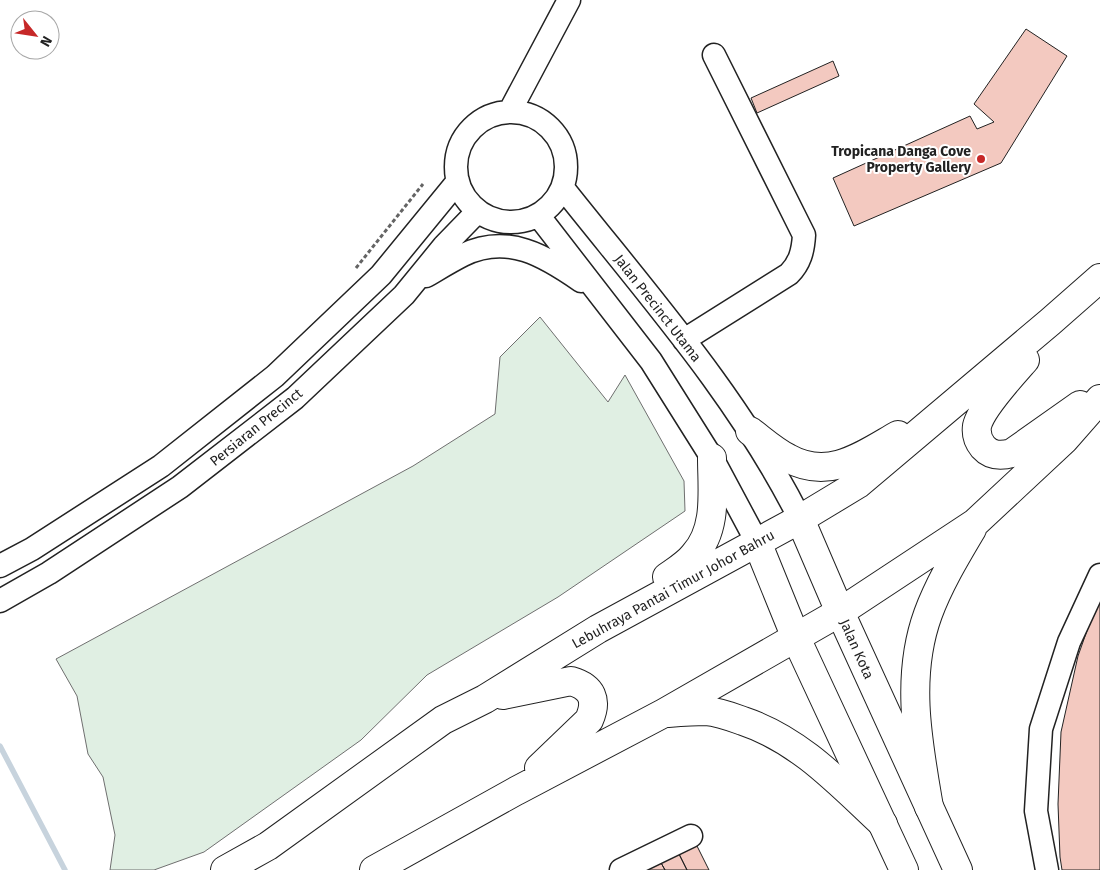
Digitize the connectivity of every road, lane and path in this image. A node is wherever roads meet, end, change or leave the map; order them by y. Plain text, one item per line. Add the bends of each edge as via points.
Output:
1 (569, 0) edge
2 (714, 55) dead end
3 (510, 111) junction
4 (458, 181) junction
5 (423, 184) dead end
6 (563, 188) junction
7 (478, 211) junction
8 (538, 215) junction
9 (352, 272) dead end
10 (1100, 278) edge
11 (413, 284) junction
12 (598, 294) junction
13 (1070, 304) junction
14 (684, 340) junction
15 (1100, 391) edge
16 (1100, 399) edge
17 (950, 407) junction
18 (750, 431) junction
19 (712, 458) junction
20 (800, 519) junction
21 (975, 523) junction
22 (757, 542) junction
23 (0, 566) edge
24 (1100, 575) edge
25 (0, 601) edge
26 (840, 612) junction
27 (598, 629) junction
28 (796, 638) junction
29 (485, 699) junction
30 (664, 713) junction
31 (516, 791) junction
32 (929, 807) junction
33 (883, 824) junction
34 (691, 836) dead end
35 (224, 870) edge
36 (374, 870) edge
37 (621, 870) edge
38 (904, 870) edge
39 (958, 870) edge
40 (1047, 870) edge

1 - 3 street
2 - 14 street via 804,235 804,247 798,264 789,274
3 - 4 street via 483,119 468,134 458,153
3 - 6 street via 537,117 557,135 566,160
4 - 7 street via 469,203
4 - 23 street, Persiaran Precinct via 382,275 275,376 161,466 32,550
5 - 9 path
6 - 8 street via 548,208
6 - 14 street, Jalan Precinct Utama
7 - 8 street via 507,222
7 - 11 street, Persiaran Precinct
8 - 12 street
10 - 13 main road, Lebuhraya Pantai Timur Johor Bahru
11 - 12 street via 464,254 499,247 541,256
11 - 25 street, Persiaran Precinct via 295,398 180,487
12 - 19 street via 651,361
13 - 15 main road via 990,403 977,424 978,439 995,454 1012,453
13 - 17 main road, Lebuhraya Pantai Timur Johor Bahru
14 - 18 street, Jalan Precinct Utama
16 - 21 main road via 1064,440
17 - 18 main road via 859,457 830,467 797,463
17 - 20 main road, Lebuhraya Pantai Timur Johor Bahru via 858,484
18 - 20 street, Jalan Kota
19 - 22 street
19 - 27 main road via 711,520 702,545 685,564
20 - 22 main road, Lebuhraya Pantai Timur Johor Bahru
20 - 26 main road, Jalan Kota
21 - 26 main road
21 - 32 main road via 945,575 919,645 915,714
22 - 27 main road, Lebuhraya Pantai Timur Johor Bahru
22 - 28 main road
24 - 40 street via 1069,642 1041,729 1036,811
26 - 28 main road
26 - 32 main road, Jalan Kota
27 - 29 main road, Lebuhraya Pantai Timur Johor Bahru
28 - 30 main road
28 - 33 main road
29 - 31 main road via 571,681 579,683 591,695 593,711 589,720
29 - 35 main road, Lebuhraya Pantai Timur Johor Bahru via 443,720 268,846
30 - 31 main road
30 - 33 main road via 707,711 780,736 808,754
31 - 36 main road
32 - 39 main road, Jalan Kota
33 - 38 main road
34 - 37 street

